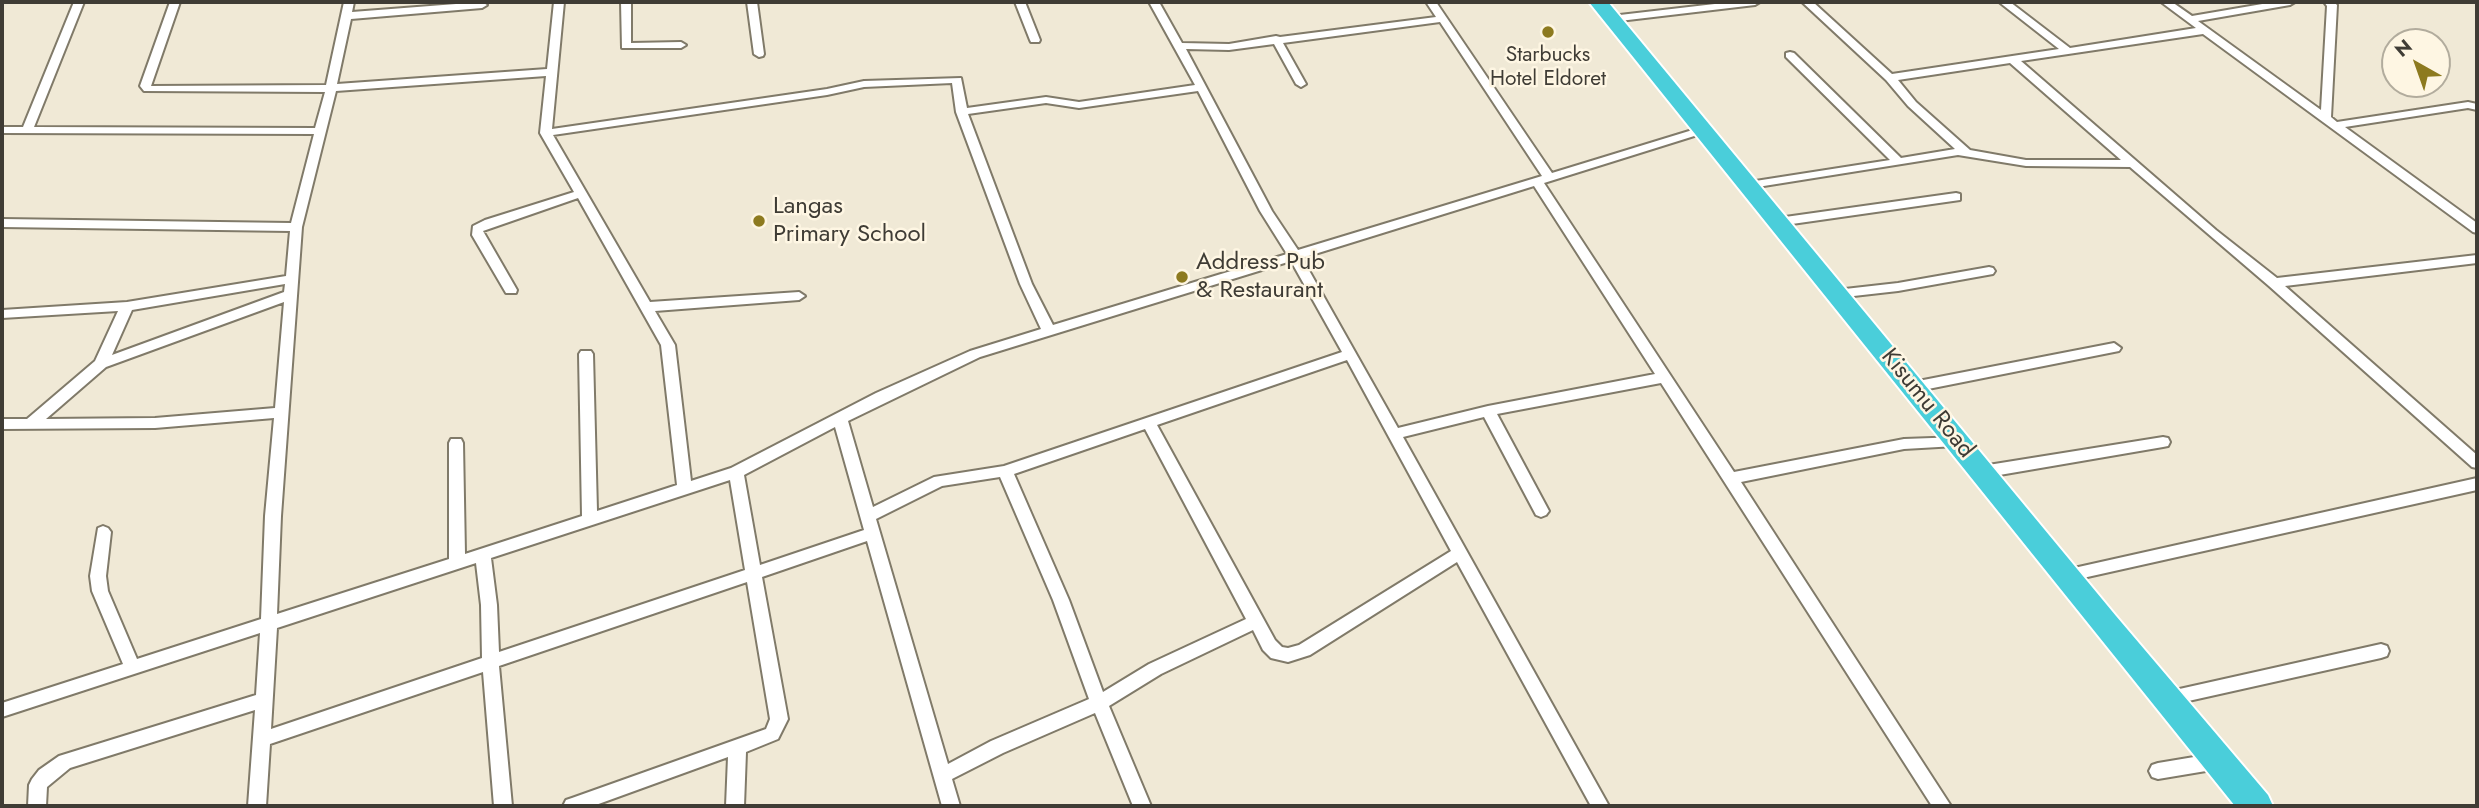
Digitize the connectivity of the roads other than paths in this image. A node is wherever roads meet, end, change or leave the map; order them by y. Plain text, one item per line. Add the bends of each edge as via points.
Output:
1 (79, 2) edge
2 (175, 2) edge
3 (349, 2) edge
4 (559, 2) edge
5 (626, 2) edge
6 (752, 2) edge
7 (1020, 2) edge
8 (1154, 2) edge
9 (1431, 2) edge
10 (1755, 2) edge
11 (1808, 2) edge
12 (2004, 2) edge
13 (2166, 2) edge
14 (2290, 2) edge
15 (2329, 2) edge
16 (482, 5) dead end
17 (1604, 10) edge
18 (346, 16) junction
19 (1442, 19) junction
20 (2191, 19) junction
21 (2206, 30) junction
22 (1276, 39) junction
23 (1035, 40) dead end
24 (681, 45) dead end
25 (1180, 46) junction
26 (2068, 51) junction
27 (758, 54) dead end
28 (1790, 55) dead end
29 (2013, 60) junction
30 (551, 72) junction
31 (1890, 78) junction
32 (1301, 84) dead end
33 (331, 88) junction
34 (1202, 88) junction
35 (2477, 107) edge
36 (962, 113) junction
37 (2326, 117) junction
38 (2338, 125) junction
39 (2, 130) edge
40 (27, 130) junction
41 (1703, 130) junction
42 (319, 131) junction
43 (546, 133) junction
44 (1966, 153) junction
45 (1898, 161) junction
46 (2134, 164) junction
47 (1543, 180) junction
48 (1749, 186) junction
49 (579, 194) junction
50 (1956, 197) dead end
51 (1778, 222) junction
52 (2, 223) edge
53 (296, 227) junction
54 (2477, 229) edge
55 (1295, 256) junction
56 (2477, 259) edge
57 (1989, 271) dead end
58 (290, 279) junction
59 (2274, 283) junction
60 (511, 290) dead end
61 (1836, 294) junction
62 (289, 295) junction
63 (799, 296) dead end
64 (127, 306) junction
65 (646, 307) junction
66 (2, 314) edge
67 (1049, 331) junction
68 (2114, 348) dead end
69 (1350, 354) junction
70 (586, 355) dead end
71 (101, 364) junction
72 (1665, 377) junction
73 (1913, 387) junction
74 (1488, 411) junction
75 (282, 412) junction
76 (839, 419) junction
77 (1149, 423) junction
78 (2, 424) edge
79 (30, 424) junction
80 (1395, 435) junction
81 (1956, 441) junction
82 (2163, 442) dead end
83 (456, 443) dead end
84 (2477, 463) edge
85 (1005, 471) junction
86 (736, 472) junction
87 (1982, 472) junction
88 (1732, 478) junction
89 (2477, 484) edge
90 (685, 489) junction
91 (1541, 511) dead end
92 (868, 516) junction
93 (590, 520) junction
94 (103, 532) dead end
95 (870, 534) junction
96 (1458, 554) junction
97 (483, 555) junction
98 (457, 564) junction
99 (753, 571) junction
100 (2065, 576) junction
101 (1256, 621) junction
102 (269, 624) junction
103 (2381, 650) dead end
104 (492, 661) junction
105 (133, 668) junction
106 (2166, 699) junction
107 (264, 700) junction
108 (1099, 703) junction
109 (2, 710) edge
110 (262, 739) junction
111 (737, 748) junction
112 (2218, 761) junction
113 (2158, 771) dead end
114 (941, 776) junction
115 (37, 806) edge
116 (257, 806) edge
117 (503, 806) edge
118 (572, 806) edge
119 (735, 806) edge
120 (951, 806) edge
121 (1142, 806) edge
122 (1600, 806) edge
123 (1942, 806) edge
124 (2256, 806) edge

1 - 40 street
2 - 33 street via 145,86 148,89
3 - 18 street
4 - 30 street
5 - 24 street via 627,47
6 - 27 street
7 - 23 street
8 - 25 street
9 - 19 street
10 - 17 street
11 - 31 street
12 - 26 street
13 - 20 street
14 - 20 street
15 - 37 street
16 - 18 street
17 - 41 highway, Kisumu Road
18 - 33 street
19 - 22 street
19 - 47 street
20 - 21 street
21 - 26 street
21 - 37 street
22 - 25 street via 1229,47
22 - 32 street
25 - 34 street
26 - 29 street
28 - 45 street
29 - 31 street
29 - 46 street
30 - 33 street
30 - 43 street
31 - 44 street
33 - 42 street
34 - 36 street via 1079,105 1046,100
34 - 55 street via 1266,211
35 - 38 street
36 - 43 street via 957,80 894,82
36 - 67 street via 1026,284
37 - 38 street
38 - 54 street
39 - 40 street
40 - 42 street
41 - 47 street
41 - 48 highway, Kisumu Road
42 - 53 street
43 - 49 street
44 - 45 street
44 - 46 street via 2026,163
45 - 48 street
46 - 59 street
47 - 55 street
47 - 72 street
48 - 51 highway, Kisumu Road
49 - 60 street via 477,229
49 - 65 street
50 - 51 street
51 - 61 highway, Kisumu Road
52 - 53 street
53 - 58 street
55 - 67 street
55 - 69 street
56 - 59 street
57 - 61 street
58 - 62 street
58 - 64 street
59 - 84 street
61 - 73 highway, Kisumu Road
62 - 71 street
62 - 75 street
63 - 65 street
64 - 66 street
64 - 71 street
65 - 90 street via 663,334 671,359
67 - 76 street via 959,359
68 - 73 street
69 - 77 street
69 - 80 street
70 - 93 street
71 - 79 street
72 - 74 street
72 - 88 street
73 - 81 highway, Kisumu Road
74 - 80 street
74 - 91 street
75 - 79 street via 155,423
75 - 102 street
76 - 86 street
76 - 92 street
77 - 85 street
77 - 101 street
78 - 79 street
80 - 96 street
81 - 87 highway, Kisumu Road
81 - 88 street via 1904,444
82 - 87 street
83 - 98 street
85 - 92 street via 939,481
85 - 108 street
86 - 90 street
86 - 99 street
87 - 100 highway, Kisumu Road
88 - 123 street
89 - 100 street
90 - 93 street
92 - 95 street
93 - 97 street
94 - 105 street via 100,591
95 - 99 street
95 - 114 street
96 - 101 street via 1289,655 1277,653 1269,645
96 - 122 street
97 - 98 street
97 - 104 street
98 - 102 street
99 - 104 street
99 - 111 street via 779,719 772,734
100 - 106 highway, Kisumu Road
101 - 108 street via 1155,669
102 - 105 street
102 - 107 street
103 - 106 street
104 - 110 street
104 - 117 street
105 - 109 street
106 - 112 highway, Kisumu Road
107 - 110 street
107 - 115 street via 65,762 38,785
108 - 114 street
108 - 121 street
110 - 116 street
111 - 118 street
111 - 119 street
112 - 113 street
112 - 124 highway, Kisumu Road
114 - 120 street

